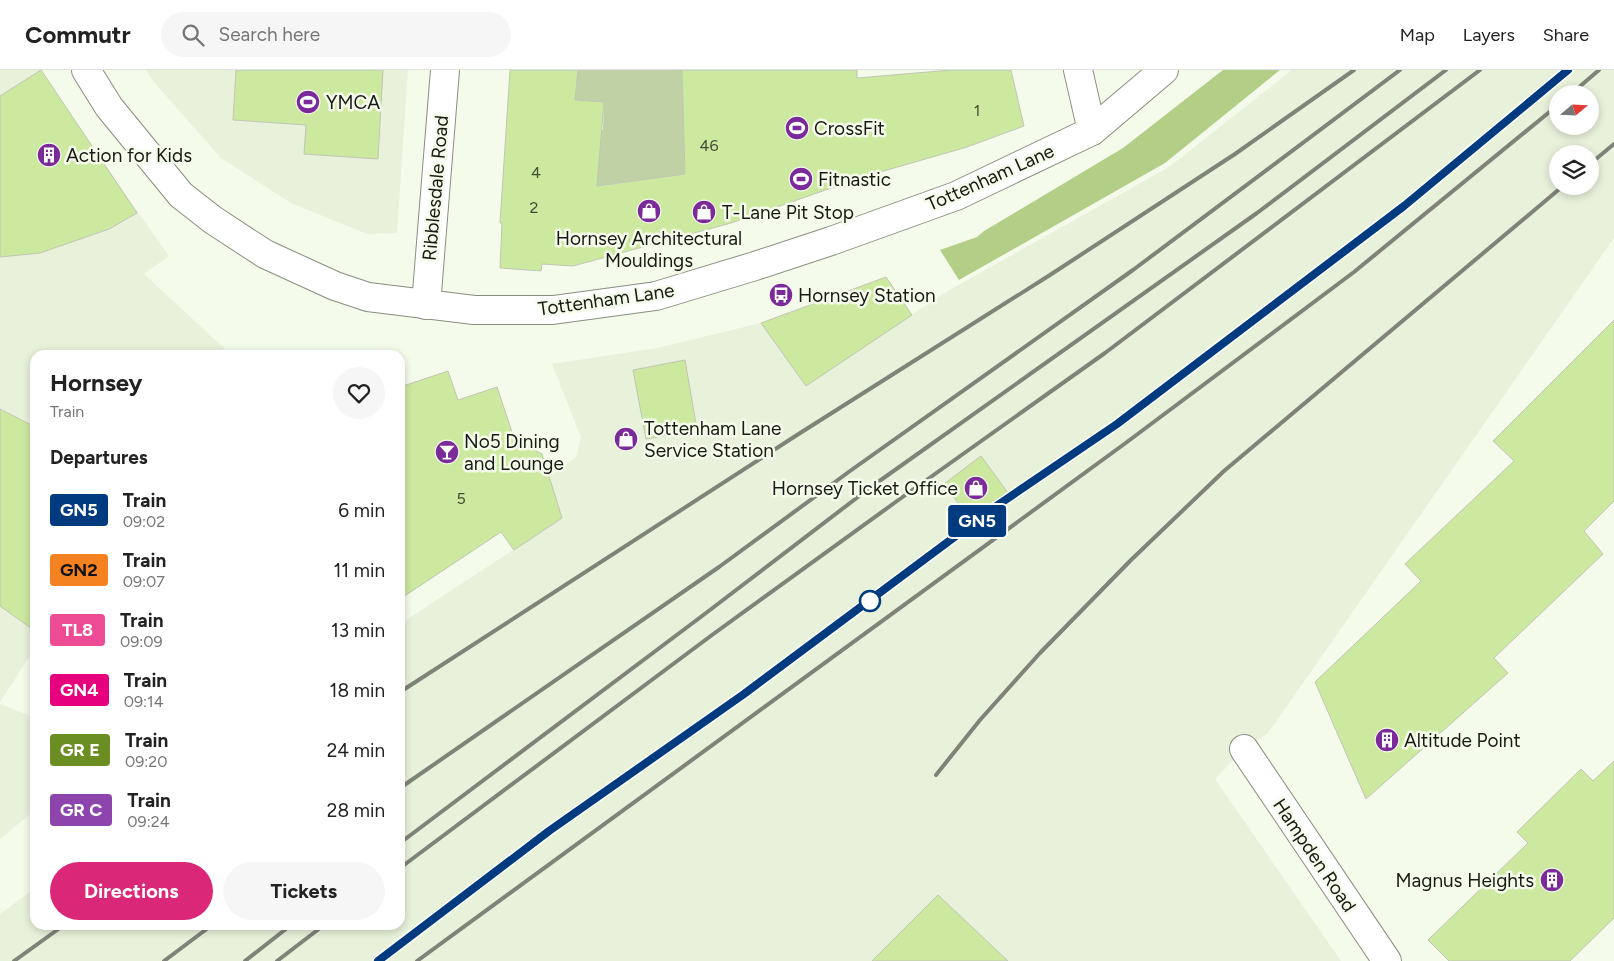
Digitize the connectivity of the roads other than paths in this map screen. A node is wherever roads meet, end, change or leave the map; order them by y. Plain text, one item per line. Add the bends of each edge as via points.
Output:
1 (86, 70) edge
2 (445, 70) edge
3 (1078, 70) edge
4 (1164, 70) edge
5 (1092, 131) junction
6 (426, 305) junction
7 (1244, 749) dead end
8 (1387, 961) edge

1 - 6 main road, Tottenham Lane via 109,107 180,195 213,220 265,254 335,286 368,297
2 - 6 main road, Ribblesdale Road
3 - 5 main road
4 - 5 main road, Tottenham Lane
5 - 6 main road, Tottenham Lane via 956,196 774,260 656,296 553,310 474,310
7 - 8 main road, Hampden Road

